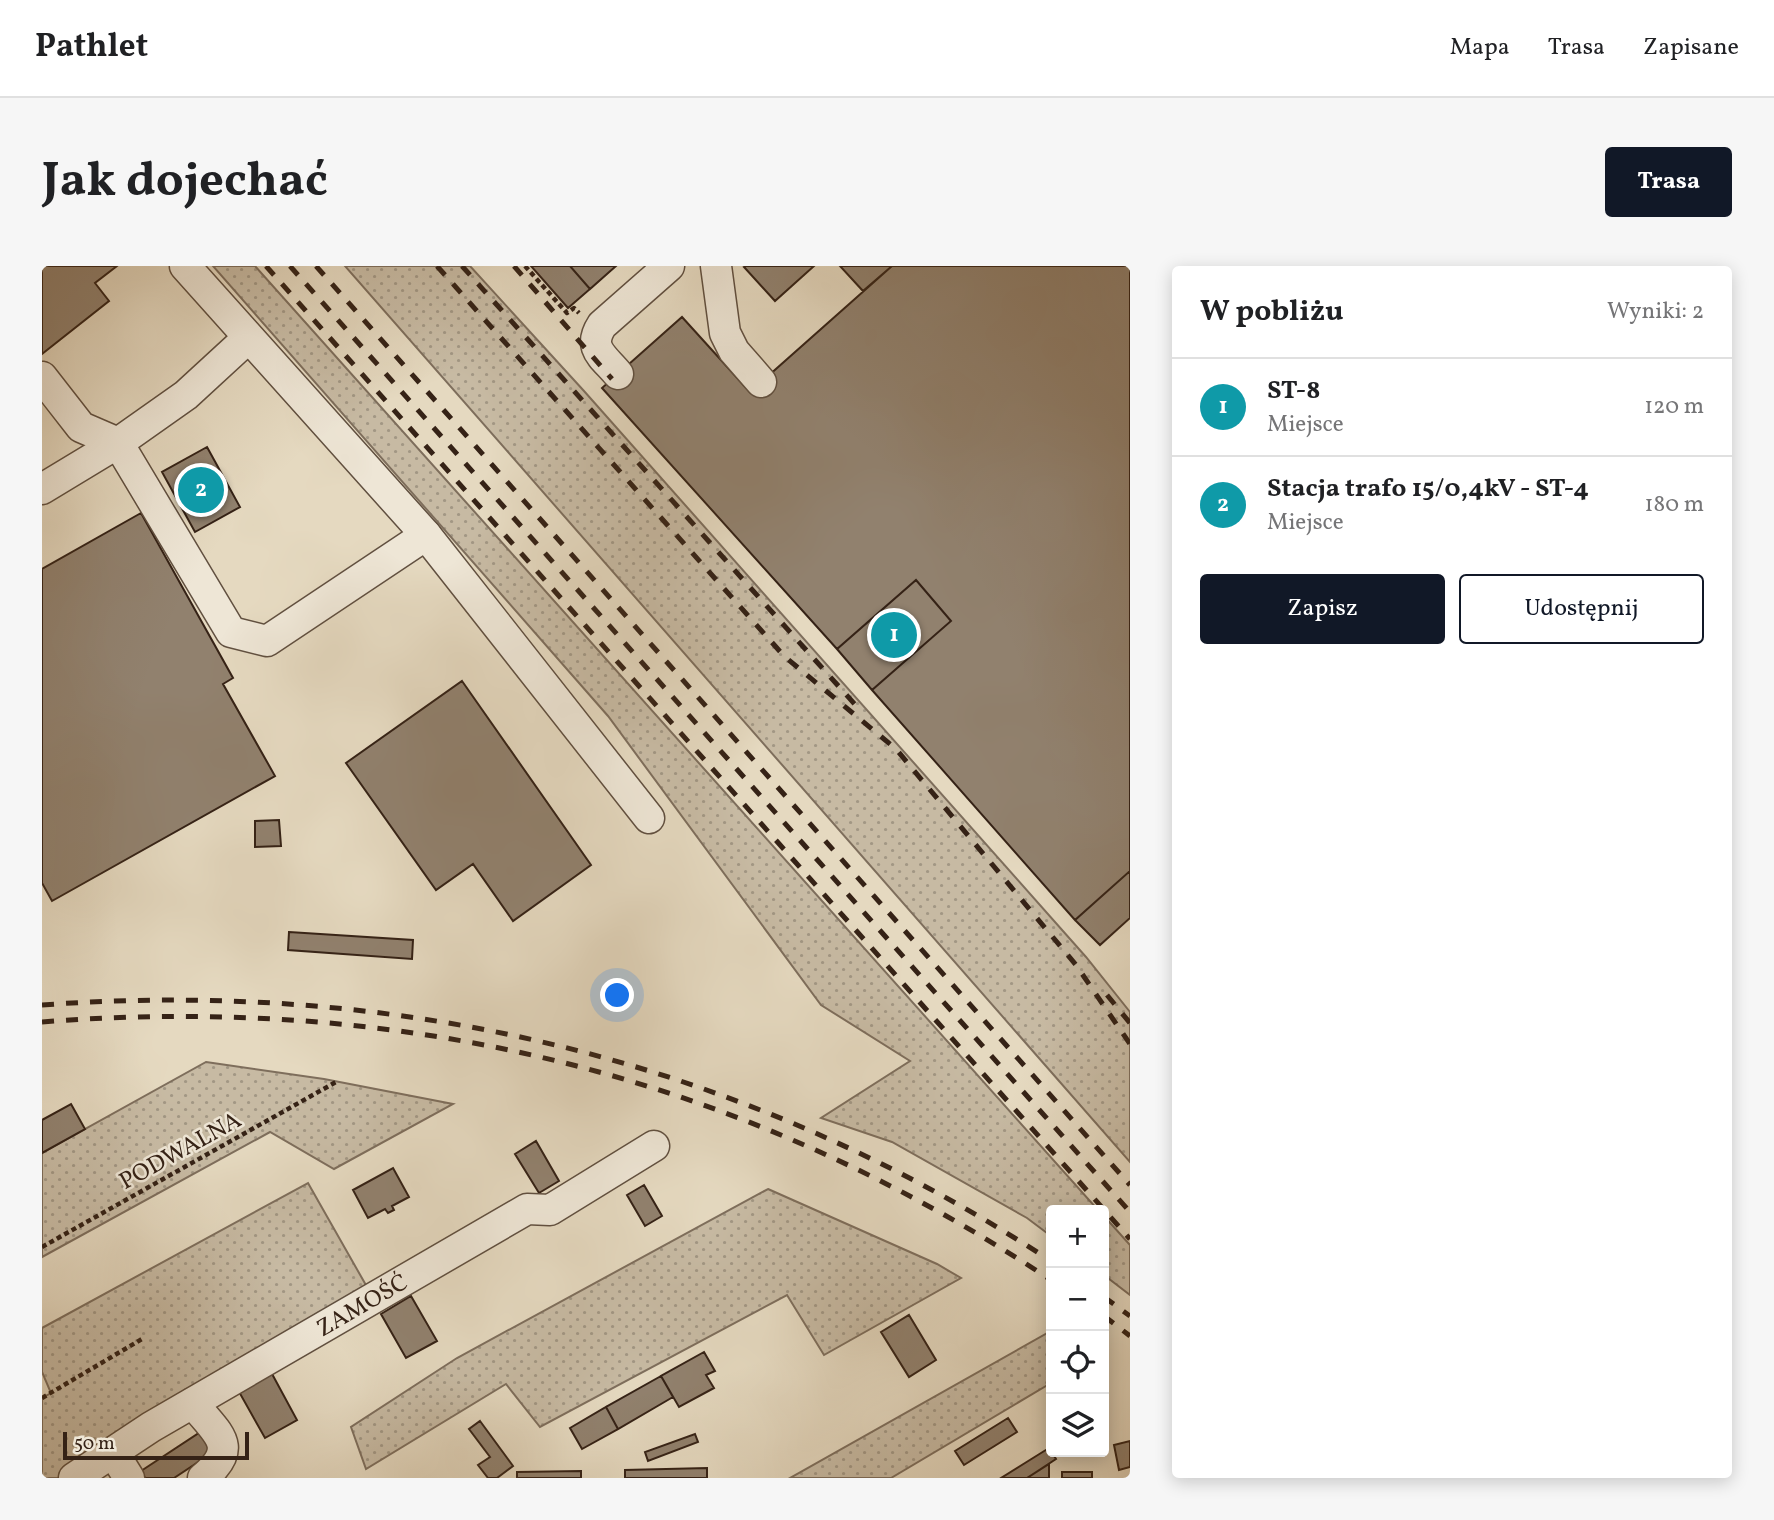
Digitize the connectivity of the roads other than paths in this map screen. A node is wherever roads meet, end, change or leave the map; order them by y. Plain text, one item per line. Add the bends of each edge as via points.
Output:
1 (185, 266) edge
2 (669, 266) edge
3 (716, 266) edge
4 (248, 338) junction
5 (618, 374) dead end
6 (42, 377) edge
7 (761, 382) dead end
8 (118, 443) junction
9 (42, 489) edge
10 (426, 535) junction
11 (649, 818) dead end
12 (654, 1146) dead end
13 (193, 1403) junction
14 (113, 1452) junction
15 (74, 1478) edge
16 (129, 1478) edge
17 (202, 1478) edge

1 - 4 lane
2 - 5 lane via 603,325 594,340
3 - 7 lane via 725,333
4 - 8 lane via 186,396
4 - 10 lane
6 - 8 lane via 81,427
8 - 9 lane
8 - 10 lane via 231,632 267,641
10 - 11 lane
12 - 13 lane, ZAMOŚĆ via 550,1210 527,1209
13 - 14 lane, ZAMOŚĆ
13 - 17 lane via 223,1441 216,1467
14 - 15 lane, ZAMOŚĆ
14 - 16 lane

